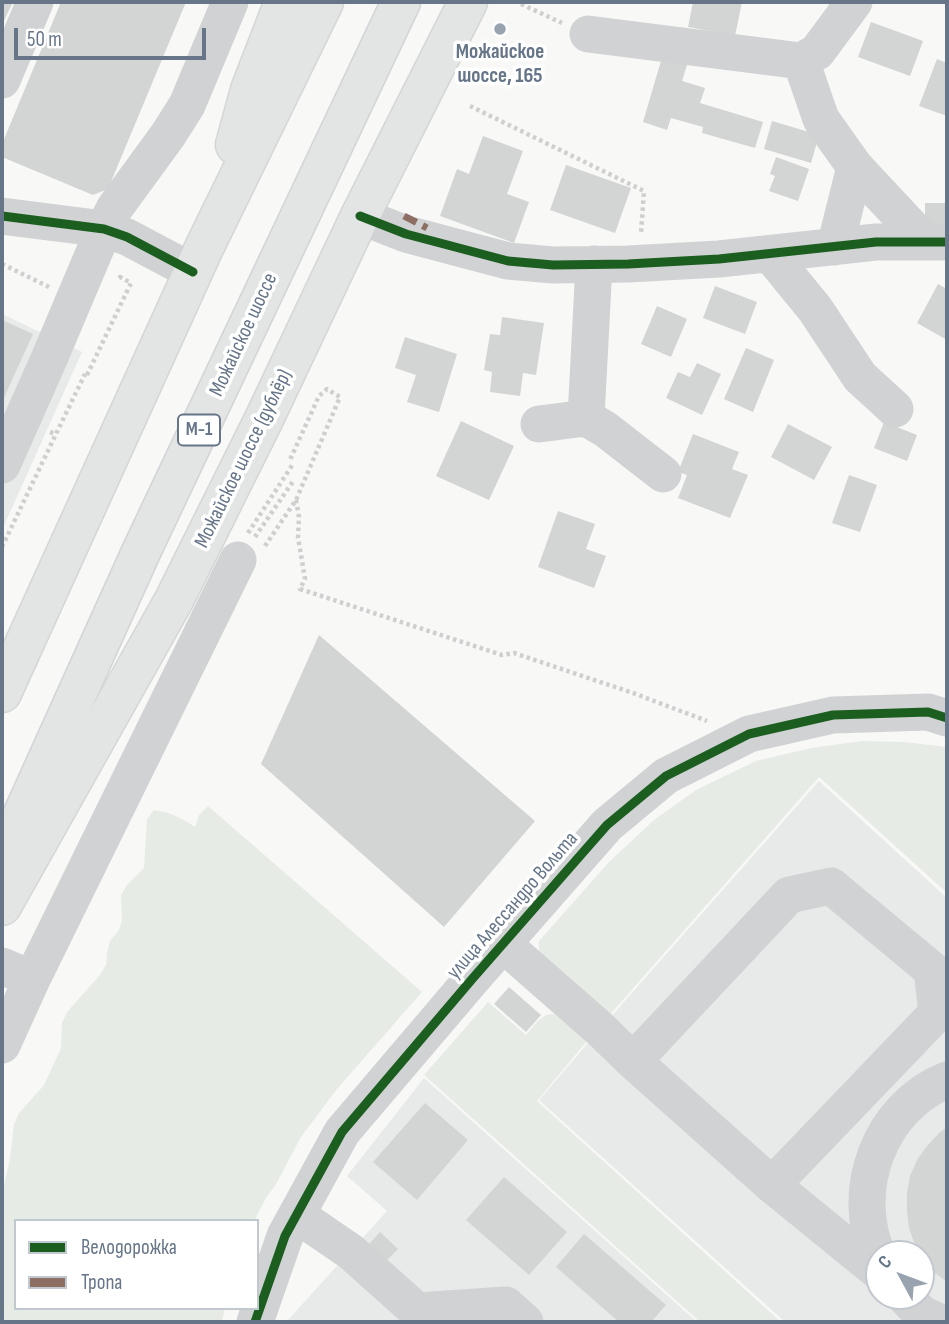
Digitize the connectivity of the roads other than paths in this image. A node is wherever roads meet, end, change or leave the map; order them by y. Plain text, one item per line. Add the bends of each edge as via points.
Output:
1 (34, 2) edge
2 (230, 2) edge
3 (284, 2) edge
4 (324, 2) edge
5 (401, 2) edge
6 (467, 2) edge
7 (854, 2) edge
8 (589, 34) road end
9 (801, 61) junction
10 (2, 80) edge
11 (855, 167) junction
12 (2, 216) edge
13 (360, 216) junction
14 (103, 229) junction
15 (937, 242) edge
16 (835, 247) junction
17 (770, 254) junction
18 (199, 260) junction
19 (594, 264) junction
20 (895, 409) dead end
21 (586, 418) junction
22 (539, 424) dead end
23 (2, 465) edge
24 (663, 474) dead end
25 (239, 560) road end
26 (2, 693) edge
27 (947, 718) edge
28 (2, 860) edge
29 (2, 906) edge
30 (503, 944) junction
31 (17, 973) edge
32 (2, 1045) edge
33 (633, 1061) junction
34 (947, 1080) edge
35 (772, 1185) junction
36 (296, 1214) junction
37 (871, 1240) edge
38 (865, 1261) edge
39 (918, 1310) edge
40 (412, 1317) edge
41 (255, 1322) edge
42 (525, 1322) edge
43 (939, 1322) edge

1 - 10 street
2 - 14 street via 187,105
3 - 18 main road via 250,90
4 - 18 main road
5 - 28 main road, Можайское шоссе / М-1
6 - 13 main road, Можайское шоссе (дублёр) / М-1
7 - 9 street via 817,52
8 - 9 street
9 - 11 street via 821,119
11 - 15 street via 912,228
11 - 16 street
12 - 14 street
13 - 19 street via 406,234 508,261
13 - 29 main road, Можайское шоссе (дублёр) / М-1 via 174,600
14 - 18 street
14 - 23 street
15 - 16 street
16 - 17 street
17 - 19 street
17 - 20 street via 815,309 860,377
18 - 26 main road
19 - 21 street
21 - 22 street
21 - 24 street
25 - 31 street
27 - 30 street, улица Алессандро Вольта via 928,712 833,715 749,734 666,776 607,825
30 - 33 street
30 - 36 street, улица Алессандро Вольта via 342,1132
31 - 32 street
33 - 35 street
33 - 35 street via 789,895 831,886 932,970 937,1013
34 - 37 street via 932,1086 898,1115 875,1153 866,1196
35 - 38 street
36 - 40 street via 351,1252
36 - 41 street, улица Алессандро Вольта
39 - 43 street
40 - 42 street via 506,1305

